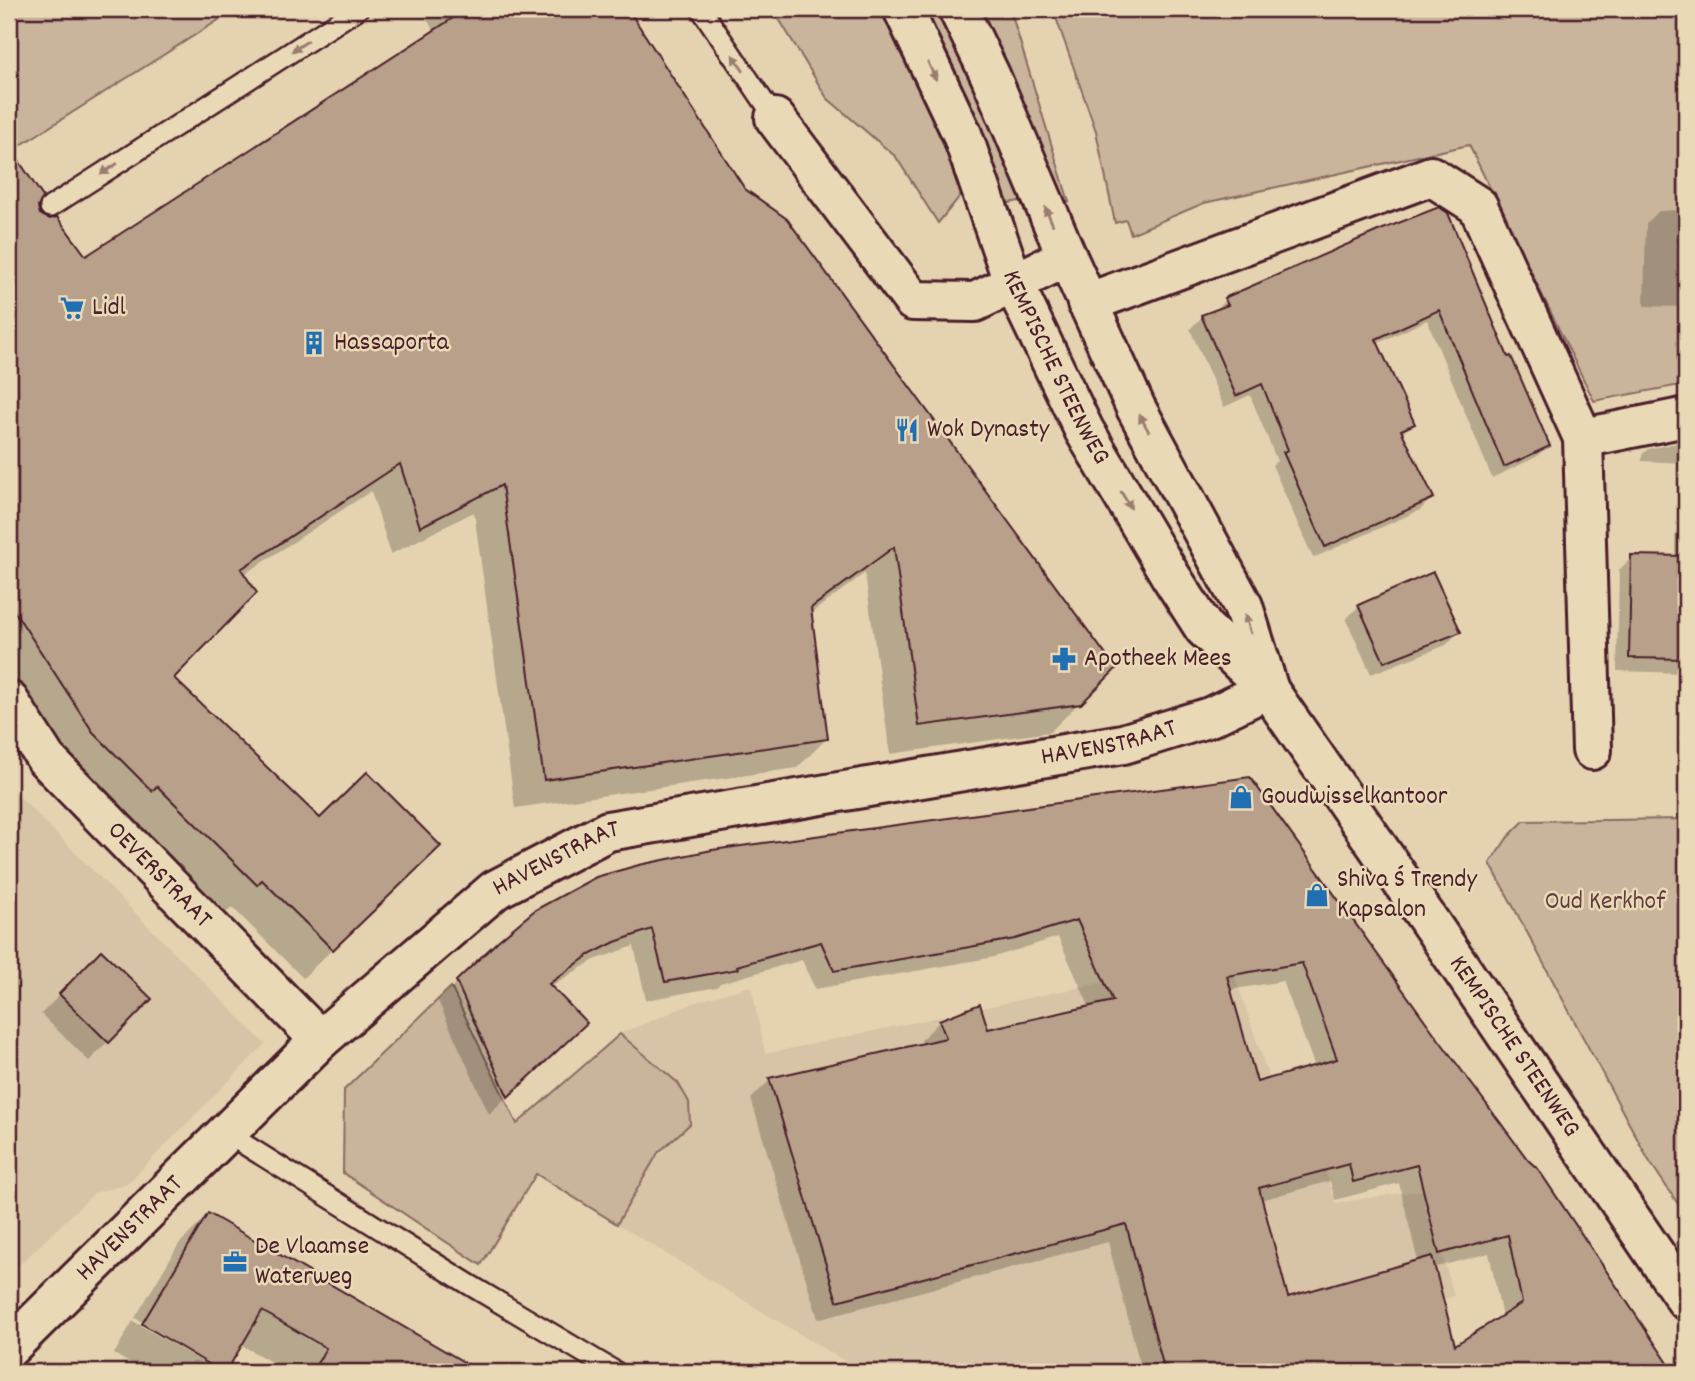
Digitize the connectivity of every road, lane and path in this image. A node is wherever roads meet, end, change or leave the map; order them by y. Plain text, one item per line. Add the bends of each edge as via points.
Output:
1 (358, 9) edge
2 (701, 9) edge
3 (903, 9) edge
4 (958, 9) edge
5 (775, 118) joint
6 (50, 207) dead end
7 (1067, 257) junction
8 (1013, 282) junction
9 (1087, 303) junction
10 (1686, 416) edge
11 (1583, 438) junction
12 (1268, 690) junction
13 (9, 701) edge
14 (1592, 750) dead end
15 (320, 1040) junction
16 (226, 1133) junction
17 (1686, 1300) edge
18 (9, 1348) edge
19 (616, 1372) edge

1 -> 6 lane
5 -> 2 lane
3 -> 8 street, KEMPISCHE STEENWEG via 962,134
7 -> 4 street, KEMPISCHE STEENWEG
5 - 8 street via 913,301 975,302
7 - 8 street
7 - 9 street, KEMPISCHE STEENWEG
8 -> 12 street, KEMPISCHE STEENWEG via 1084,430 1170,575 1204,628
9 - 11 street, KEMPISCHE STEENWEG via 1431,176 1478,206
12 -> 9 street, KEMPISCHE STEENWEG via 1243,606 1136,408
10 - 11 street
11 - 14 street, KEMPISCHE STEENWEG
12 - 15 street, HAVENSTRAAT via 1210,717 1123,744 608,831 495,890
12 - 17 street, KEMPISCHE STEENWEG
13 - 15 street, OEVERSTRAAT via 46,759
15 - 16 street, HAVENSTRAAT
16 - 18 street, HAVENSTRAAT
16 - 19 lane

